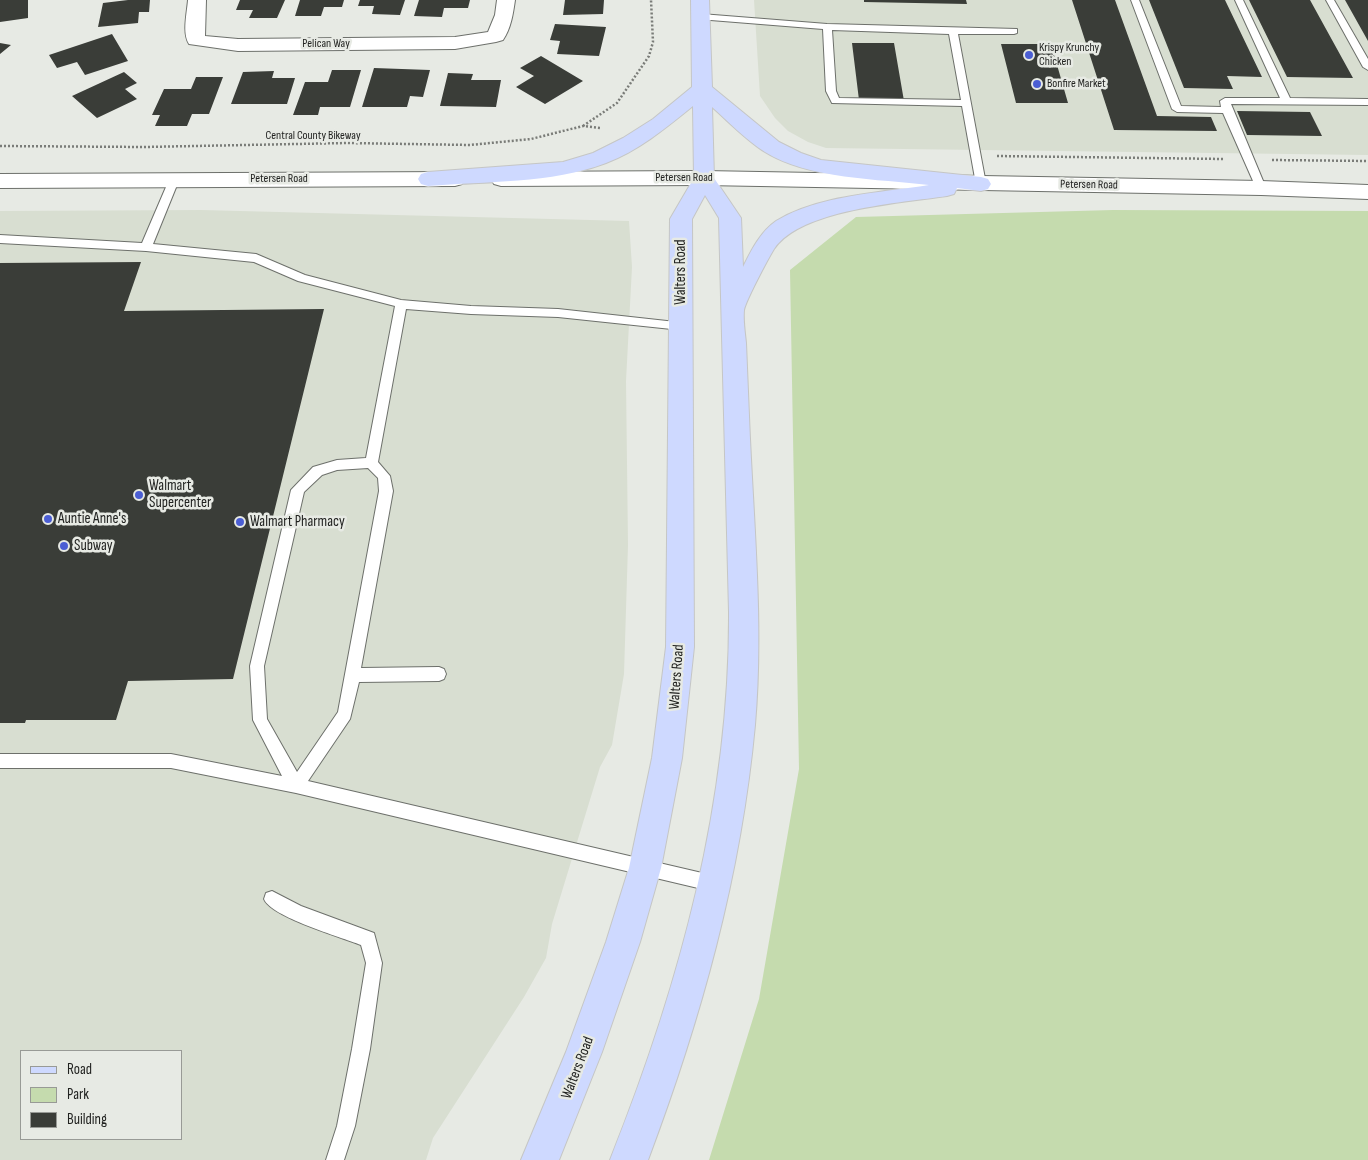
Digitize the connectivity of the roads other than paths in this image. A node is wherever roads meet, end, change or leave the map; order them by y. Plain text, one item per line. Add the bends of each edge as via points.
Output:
1 (197, 0) edge
2 (506, 0) edge
3 (1134, 0) edge
4 (1239, 0) edge
5 (1330, 0) edge
6 (700, 8) edge
7 (827, 27) junction
8 (1014, 31) dead end
9 (953, 32) junction
10 (1368, 67) edge
11 (702, 89) junction
12 (1287, 102) junction
13 (1368, 102) edge
14 (966, 104) junction
15 (1227, 110) junction
16 (704, 178) junction
17 (428, 179) junction
18 (174, 180) junction
19 (0, 181) edge
20 (981, 184) junction
21 (1261, 188) junction
22 (1368, 192) edge
23 (0, 239) edge
24 (146, 247) junction
25 (401, 304) junction
26 (733, 308) junction
27 (681, 326) junction
28 (371, 464) junction
29 (439, 674) dead end
30 (353, 675) junction
31 (0, 761) edge
32 (296, 786) junction
33 (644, 868) junction
34 (716, 884) junction
35 (272, 899) dead end
36 (335, 1160) edge
37 (540, 1160) edge
38 (629, 1160) edge

1 - 2 street, Pelican Way via 196,40 238,44 455,43 496,36
3 - 15 lane via 1177,109
4 - 12 lane
5 - 10 lane
6 - 7 lane
6 - 11 main road, Walters Road
7 - 9 lane
7 - 14 lane via 831,91 835,101
8 - 9 lane
9 - 14 lane
11 - 16 main road, Walters Road
11 - 17 main road via 660,123 600,158 564,169
11 - 20 main road via 772,147 794,158 819,166
12 - 13 lane
12 - 15 lane via 1225,101
14 - 20 lane
15 - 21 lane
16 - 17 street, Petersen Road
16 - 20 street, Petersen Road
16 - 26 main road via 730,218
16 - 27 main road, Walters Road via 682,219
17 - 18 street, Petersen Road
18 - 19 street, Petersen Road
18 - 24 lane
20 - 21 street, Petersen Road
20 - 26 main road via 823,209 783,227 766,244
21 - 22 street, Petersen Road
23 - 24 lane
24 - 25 lane via 256,258 302,278
25 - 27 lane via 558,313
25 - 28 lane
26 - 34 main road via 744,644 740,722
27 - 33 main road, Walters Road via 680,647 663,784
28 - 30 lane via 384,476 386,491
28 - 32 lane via 337,465 318,471 298,490 258,666 260,720
29 - 30 lane
30 - 32 lane via 346,714
31 - 32 lane via 171,761
32 - 33 lane
33 - 34 lane
33 - 37 main road, Walters Road via 612,976 579,1068
34 - 38 main road via 702,948 657,1091
35 - 36 lane via 297,913 368,939 374,964 346,1126

